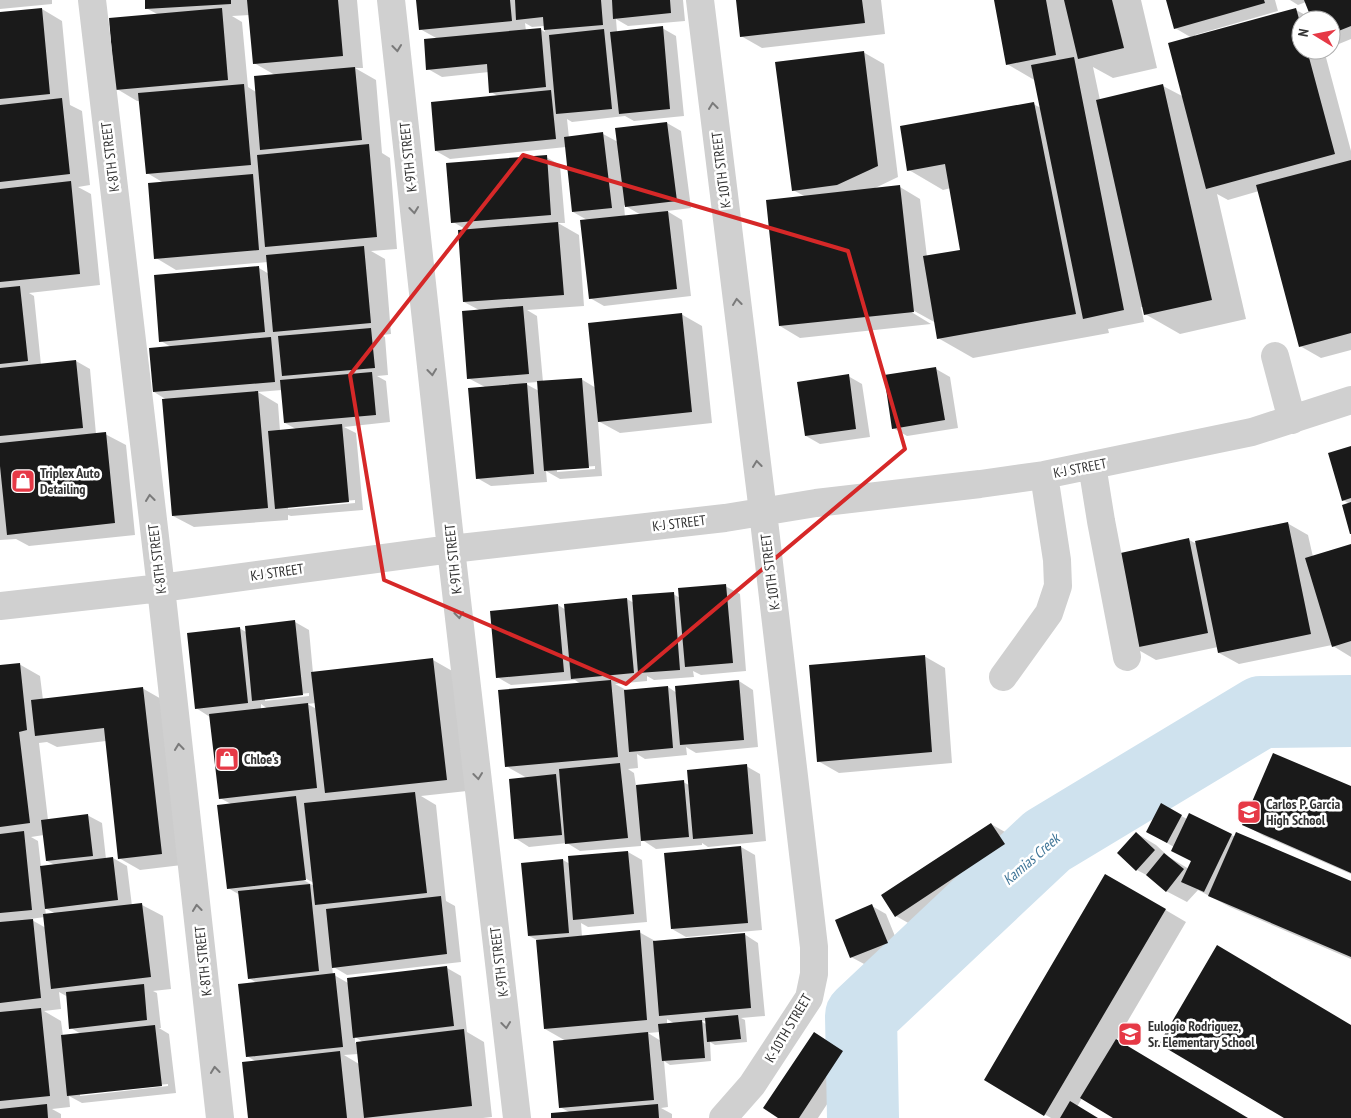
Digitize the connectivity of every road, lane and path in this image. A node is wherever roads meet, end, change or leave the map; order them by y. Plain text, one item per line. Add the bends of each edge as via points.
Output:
1 (92, 0) edge
2 (391, 0) edge
3 (700, 0) edge
4 (1275, 356) dead end
5 (1351, 400) edge
6 (1292, 420) junction
7 (1092, 465) junction
8 (1044, 475) junction
9 (763, 512) junction
10 (451, 549) junction
11 (161, 588) junction
12 (0, 606) edge
13 (1127, 657) dead end
14 (1003, 677) dead end
15 (220, 1118) edge
16 (517, 1118) edge
17 (723, 1118) edge

11 -> 1 street, K-8TH STREET
2 -> 10 street, K-9TH STREET
9 -> 3 street, K-10TH STREET
4 - 6 street
5 - 6 street, K-J STREET
6 - 7 street, K-J STREET via 1252,432
7 - 8 street, K-J STREET
7 - 13 street
8 - 9 street, K-J STREET
8 - 14 street via 1058,586 1049,613
9 - 10 street, K-J STREET
9 - 17 street, K-10TH STREET via 814,947 814,974 804,1006 752,1085
10 - 11 street, K-J STREET
10 -> 16 street, K-9TH STREET
11 - 12 street, K-J STREET
15 -> 11 street, K-8TH STREET

